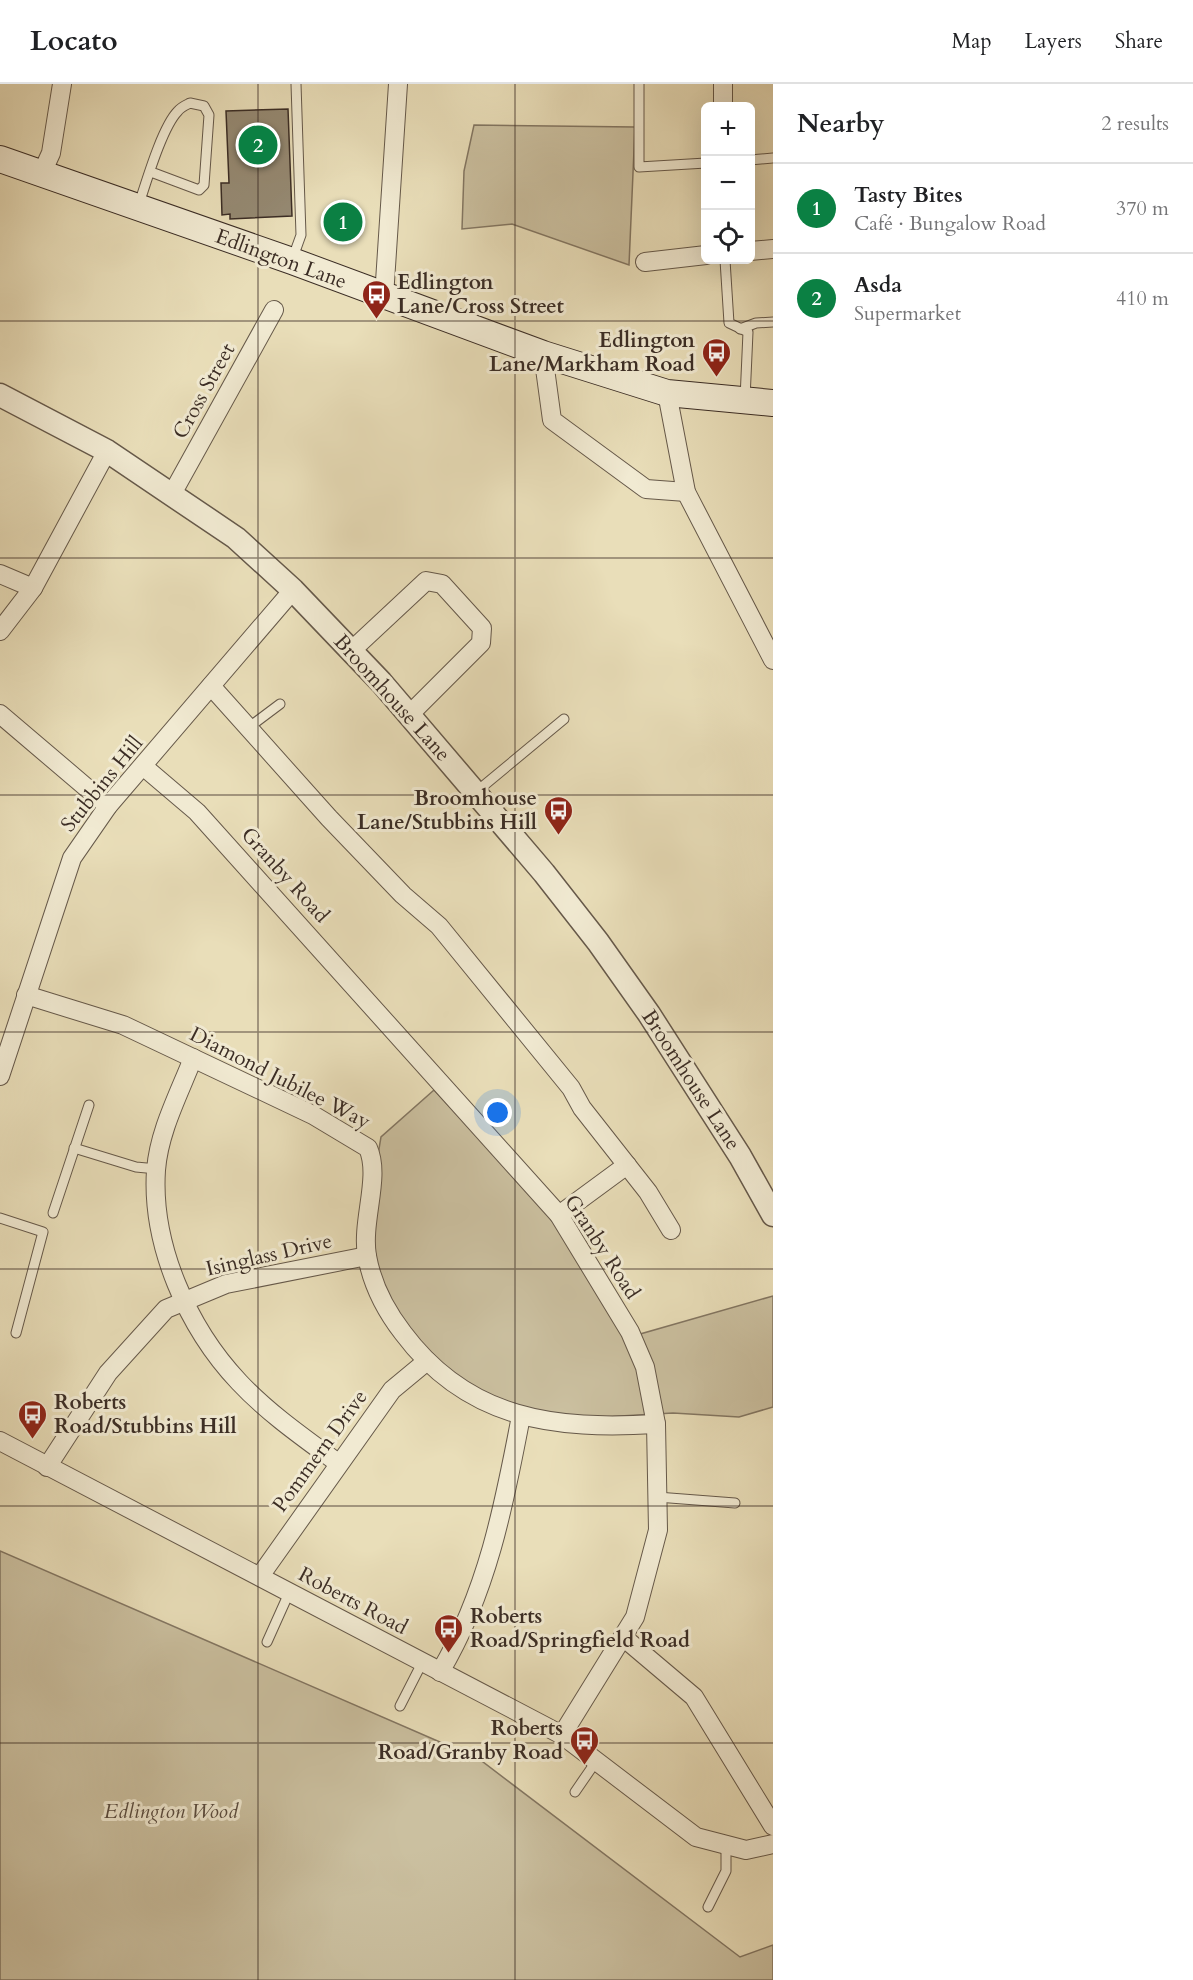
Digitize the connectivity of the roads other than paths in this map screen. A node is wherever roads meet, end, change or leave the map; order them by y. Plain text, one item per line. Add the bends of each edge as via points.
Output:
1 (62, 84) edge
2 (296, 84) edge
3 (398, 84) edge
4 (639, 84) edge
5 (723, 84) edge
6 (723, 102) edge
7 (773, 158) edge
8 (0, 159) edge
9 (755, 160) edge
10 (701, 163) edge
11 (150, 172) junction
12 (41, 175) junction
13 (137, 209) junction
14 (773, 249) edge
15 (755, 251) edge
16 (701, 255) edge
17 (292, 261) junction
18 (645, 262) dead end
19 (724, 264) edge
20 (384, 297) junction
21 (274, 310) dead end
22 (773, 322) edge
23 (740, 329) junction
24 (543, 354) junction
25 (668, 393) junction
26 (0, 395) edge
27 (745, 402) junction
28 (773, 403) edge
29 (107, 451) junction
30 (686, 492) junction
31 (172, 494) junction
32 (0, 574) edge
33 (33, 588) junction
34 (293, 590) junction
35 (0, 632) edge
36 (351, 651) junction
37 (773, 660) edge
38 (211, 686) junction
39 (280, 704) dead end
40 (0, 714) edge
41 (410, 714) junction
42 (564, 718) dead end
43 (248, 728) junction
44 (144, 767) junction
45 (476, 792) junction
46 (108, 806) junction
47 (26, 995) junction
48 (193, 1058) junction
49 (0, 1076) edge
50 (89, 1105) dead end
51 (74, 1148) junction
52 (627, 1165) junction
53 (157, 1169) junction
54 (53, 1213) dead end
55 (559, 1215) junction
56 (773, 1215) edge
57 (0, 1218) edge
58 (671, 1230) dead end
59 (367, 1256) junction
60 (185, 1300) junction
61 (16, 1333) dead end
62 (427, 1361) junction
63 (521, 1416) junction
64 (656, 1424) junction
65 (0, 1442) edge
66 (338, 1463) junction
67 (47, 1467) junction
68 (657, 1497) junction
69 (735, 1503) dead end
70 (260, 1576) junction
71 (289, 1593) junction
72 (622, 1637) junction
73 (267, 1642) dead end
74 (422, 1663) junction
75 (440, 1672) junction
76 (400, 1706) dead end
77 (562, 1735) junction
78 (597, 1760) junction
79 (575, 1792) dead end
80 (773, 1826) edge
81 (773, 1844) edge
82 (726, 1845) junction
83 (708, 1907) dead end

1 - 12 street via 51,153
2 - 17 lane via 301,235
3 - 20 street
4 - 10 lane via 639,167
5 - 6 street
7 - 9 lane
8 - 12 main road, Edlington Lane
11 - 11 lane via 178,110 190,103 204,106 209,115 204,185 199,190 192,189
11 - 13 lane
12 - 13 main road, Edlington Lane
13 - 17 main road, Edlington Lane
14 - 15 street
16 - 18 street
17 - 20 main road, Edlington Lane
19 - 23 lane via 729,324
20 - 24 main road, Edlington Lane
21 - 31 street, Cross Street
22 - 23 lane
23 - 27 lane via 748,332
24 - 25 main road, Edlington Lane
24 - 30 street via 552,420 646,489
25 - 27 main road, Edlington Lane
25 - 30 street
26 - 29 street, Broomhouse Lane
27 - 28 main road, Edlington Lane
29 - 31 street, Broomhouse Lane
29 - 33 street
30 - 37 street
31 - 34 street, Broomhouse Lane via 236,538
32 - 33 street
33 - 35 street
34 - 36 street, Broomhouse Lane
34 - 38 street, Stubbins Hill
36 - 41 street, Broomhouse Lane
36 - 41 street via 426,581 442,584 482,628 481,643
38 - 43 street
38 - 44 street, Stubbins Hill
39 - 43 lane
40 - 46 street
41 - 45 street, Broomhouse Lane
42 - 45 lane
43 - 52 street via 403,895 439,926 571,1088
44 - 46 street, Stubbins Hill
44 - 55 street, Granby Road via 197,812
45 - 56 street, Broomhouse Lane via 558,890 649,1014
46 - 47 street, Stubbins Hill via 72,858
47 - 48 street, Diamond Jubilee Way via 123,1025
47 - 49 street, Stubbins Hill
48 - 53 street via 162,1135
48 - 59 street, Diamond Jubilee Way via 313,1115 368,1148 374,1167 365,1220
50 - 51 lane
51 - 53 lane via 136,1167
51 - 54 lane
52 - 55 street
52 - 58 street
53 - 60 street via 155,1210 165,1251
55 - 64 street, Granby Road via 630,1332 645,1367
57 - 61 lane via 43,1232
59 - 60 street, Isinglass Drive via 242,1280
59 - 62 street, Diamond Jubilee Way via 387,1308
60 - 66 street via 239,1381 273,1414
60 - 67 street, Isinglass Drive via 166,1309 108,1372
62 - 63 street, Diamond Jubilee Way via 474,1398
62 - 66 street, Pommern Drive via 392,1390
63 - 64 street, Diamond Jubilee Way via 584,1425
63 - 75 street via 491,1556 466,1623
64 - 68 street, Granby Road
65 - 67 street, Roberts Road
66 - 70 street, Pommern Drive
67 - 70 street, Roberts Road
68 - 69 lane
68 - 72 street, Granby Road via 658,1530 635,1617
70 - 71 street, Roberts Road
71 - 73 lane
71 - 74 street, Roberts Road
72 - 77 street, Granby Road
72 - 80 street via 694,1697
74 - 75 street, Roberts Road
74 - 76 lane
75 - 77 street, Roberts Road
77 - 78 street, Roberts Road
78 - 79 lane
78 - 82 street, Roberts Road via 696,1837
81 - 82 street, Roberts Road via 746,1850
82 - 83 lane via 726,1871

